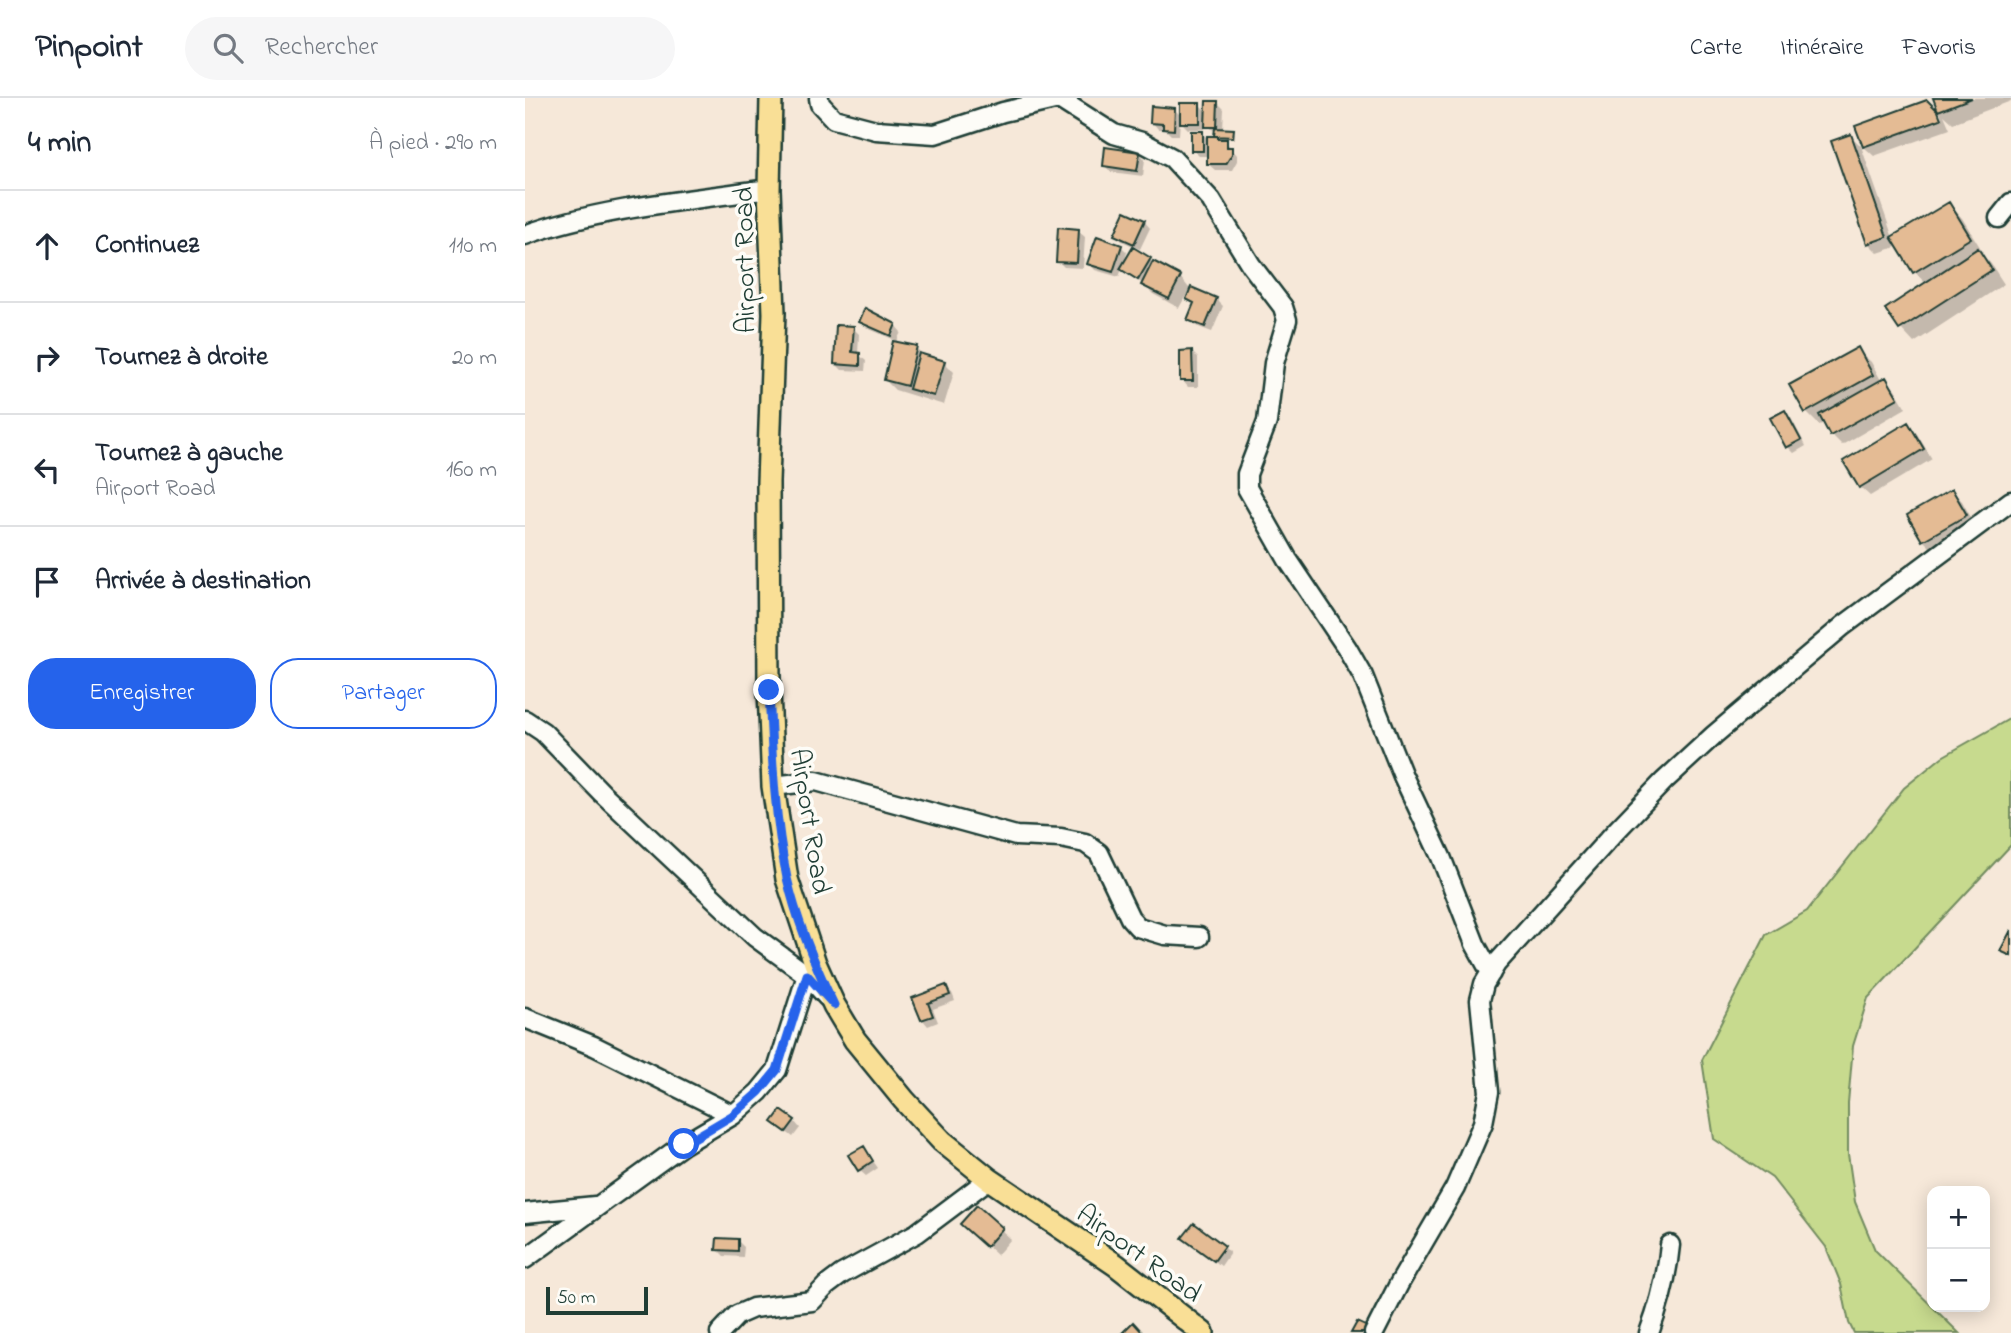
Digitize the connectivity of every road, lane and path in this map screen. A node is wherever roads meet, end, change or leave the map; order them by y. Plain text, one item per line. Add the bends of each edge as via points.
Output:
1 (771, 98) edge
2 (819, 98) edge
3 (1061, 98) edge
4 (769, 190) junction
5 (2011, 203) edge
6 (1999, 218) dead end
7 (525, 235) edge
8 (2011, 501) edge
9 (525, 719) edge
10 (773, 786) junction
11 (1199, 937) dead end
12 (1491, 972) junction
13 (807, 975) junction
14 (834, 1005) junction
15 (525, 1018) edge
16 (733, 1115) junction
17 (989, 1179) junction
18 (595, 1206) junction
19 (525, 1213) edge
20 (1670, 1245) dead end
21 (525, 1259) edge
22 (720, 1333) edge
23 (1203, 1333) edge
24 (1374, 1333) edge
25 (1649, 1333) edge

1 - 4 main road, Airport Road
2 - 3 street via 834,120 876,130 935,134
3 - 12 street via 1114,134 1172,158 1211,200 1283,307 1287,320 1274,363 1267,422 1247,474 1247,488 1363,676 1475,944
4 - 7 street via 681,201
4 - 10 main road, Airport Road via 774,313 768,482
5 - 6 street
8 - 12 street via 1843,626 1684,762
9 - 13 street via 755,937
10 - 11 street via 816,781 1016,836 1085,843 1099,853 1138,927 1165,935
10 - 14 main road, Airport Road via 787,879
12 - 24 street via 1480,1000 1489,1092 1483,1123 1455,1188
13 - 14 street
13 - 16 street via 777,1070
14 - 17 main road, Airport Road via 855,1040 904,1100 942,1141
15 - 16 street via 594,1046
16 - 18 street
17 - 22 street via 917,1233 842,1274 812,1301 753,1308 737,1315
17 - 23 main road, Airport Road via 1116,1265
18 - 19 street
18 - 21 street
20 - 25 street via 1665,1284

